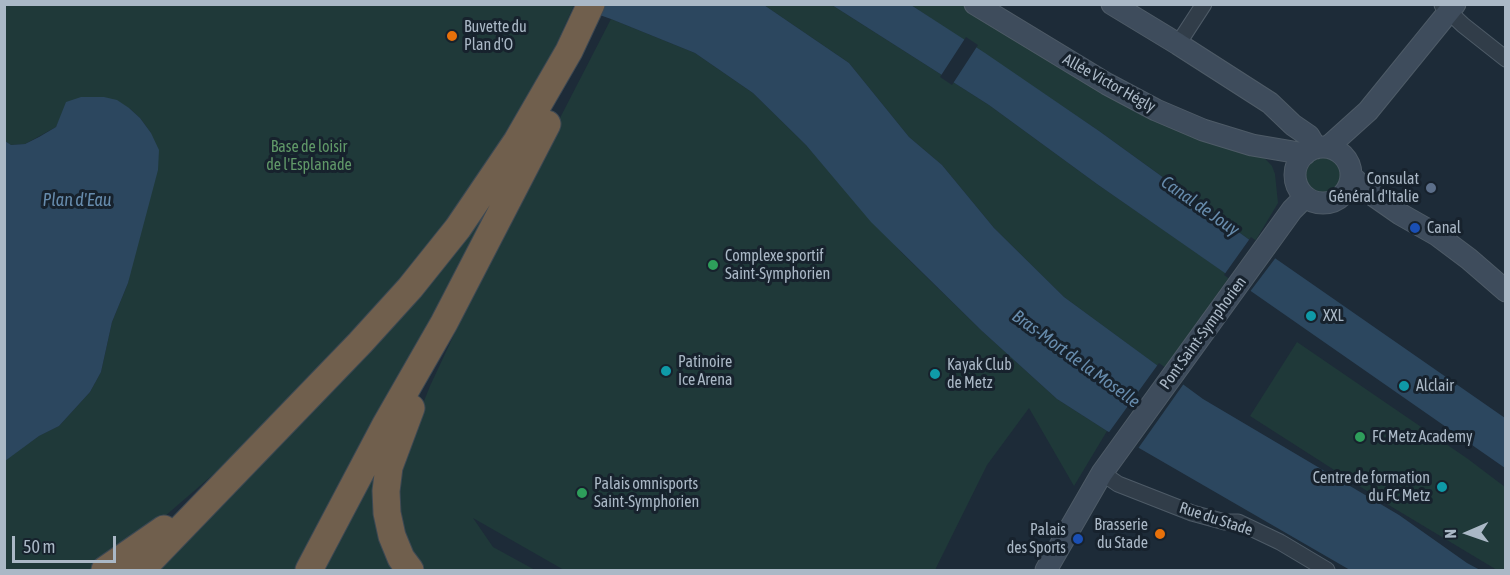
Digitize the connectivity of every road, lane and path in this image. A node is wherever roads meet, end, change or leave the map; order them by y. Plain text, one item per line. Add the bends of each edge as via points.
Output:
1 (591, 4) edge
2 (606, 4) edge
3 (975, 4) edge
4 (1112, 4) edge
5 (1204, 4) edge
6 (1448, 7) edge
7 (1178, 44) junction
8 (574, 54) junction
9 (1506, 59) edge
10 (1368, 111) junction
11 (1252, 145) junction
12 (1316, 150) junction
13 (1348, 168) junction
14 (1295, 175) junction
15 (1305, 197) junction
16 (1334, 200) junction
17 (1400, 214) junction
18 (1506, 291) edge
19 (444, 323) junction
20 (302, 402) junction
21 (1106, 468) junction
22 (105, 570) edge
23 (141, 570) edge
24 (309, 570) edge
25 (410, 570) edge
26 (1046, 570) edge
27 (1327, 570) edge

1 - 8 highway
2 - 8 highway
3 - 11 main road, Allée Victor Hégly via 1156,110
4 - 7 main road
5 - 7 street
6 - 9 street
6 - 10 main road
7 - 12 main road via 1270,103 1309,136
8 - 19 highway
8 - 20 highway via 458,228 410,288
10 - 12 main road
10 - 13 main road
11 - 12 main road, Allée Victor Hégly
11 - 14 main road, Allée Victor Hégly
12 - 13 main road via 1341,154
12 - 14 main road via 1299,160
13 - 16 main road via 1347,188
13 - 17 main road via 1366,191
14 - 15 main road
15 - 16 main road via 1319,203
15 - 21 main road, Pont Saint-Symphorien
16 - 17 main road
17 - 18 main road via 1445,241
19 - 24 highway
19 - 25 highway via 389,467 387,513 392,536
20 - 22 highway via 165,528
20 - 23 highway
21 - 26 main road, Pont Saint-Symphorien
21 - 27 street, Rue du Stade via 1118,484 1192,513 1238,522

